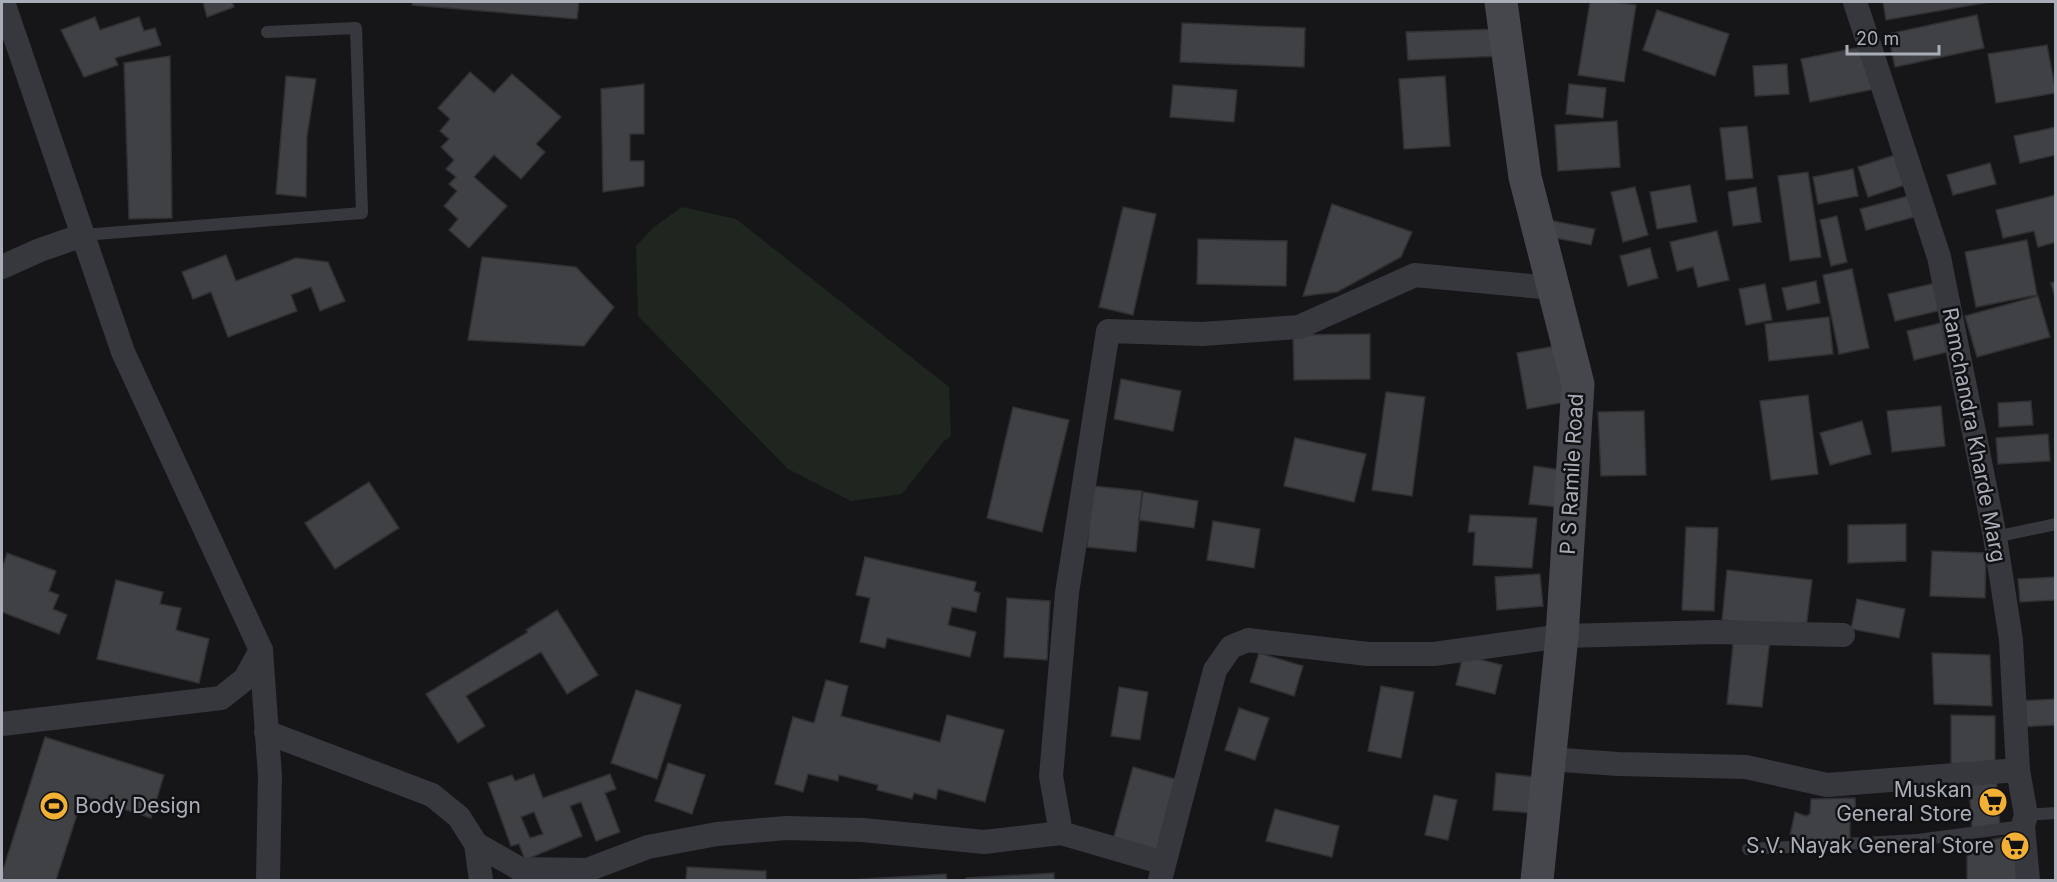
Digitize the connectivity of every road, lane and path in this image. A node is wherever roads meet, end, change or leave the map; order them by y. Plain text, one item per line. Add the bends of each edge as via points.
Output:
1 (3, 2) edge
2 (1501, 2) edge
3 (1855, 2) edge
4 (267, 32) dead end
5 (83, 235) junction
6 (2, 267) edge
7 (1552, 288) junction
8 (2055, 524) edge
9 (1995, 537) junction
10 (1843, 635) dead end
11 (1562, 636) junction
12 (261, 650) junction
13 (2, 724) edge
14 (266, 732) junction
15 (1549, 759) junction
16 (2018, 770) junction
17 (2055, 813) edge
18 (2024, 820) junction
19 (1061, 833) junction
20 (476, 844) junction
21 (1748, 849) dead end
22 (1162, 872) edge
23 (268, 880) edge
24 (481, 880) edge
25 (1537, 880) edge
26 (2028, 880) edge

1 - 5 street
2 - 7 street, P S Ramile Road via 1524,177
3 - 9 street, Ramchandra Kharde Marg via 1938,258
4 - 5 lane via 356,28 362,213
5 - 6 street
5 - 12 street via 123,352
7 - 11 street, P S Ramile Road via 1578,384
7 - 19 street via 1415,274 1299,327 1202,334 1108,331 1066,593 1051,776
8 - 9 lane
9 - 16 street, Ramchandra Kharde Marg via 2011,640
10 - 11 street via 1716,632
11 - 15 street, P S Ramile Road
11 - 22 street via 1434,654 1368,654 1248,640 1231,647 1215,670
12 - 13 street via 245,679 221,698
12 - 14 street
14 - 20 street via 432,795 459,817
14 - 23 street via 270,776
15 - 16 street via 1746,767 1827,785
15 - 25 street, P S Ramile Road
16 - 18 street, Ramchandra Kharde Marg
17 - 18 lane
18 - 21 lane via 1918,840
18 - 26 street, Ramchandra Kharde Marg
19 - 20 street via 984,842 863,830 786,828 717,834 648,847 587,870 520,869
19 - 22 street
20 - 24 street

